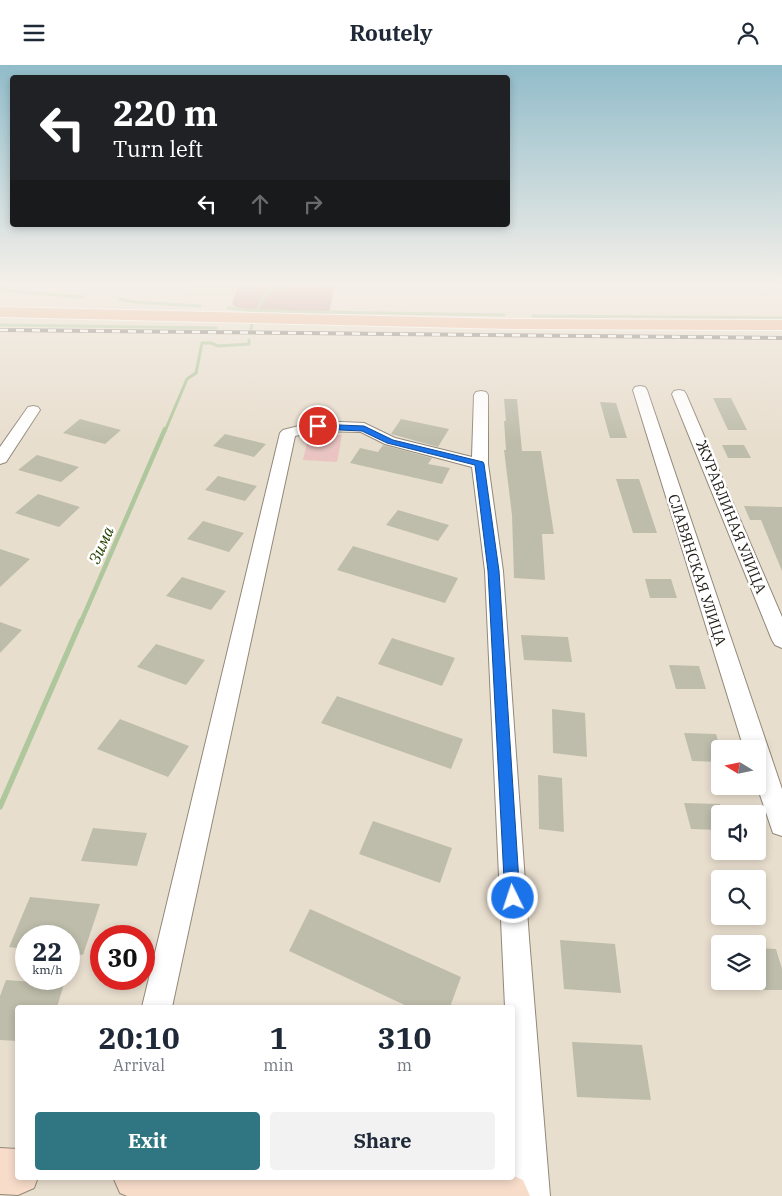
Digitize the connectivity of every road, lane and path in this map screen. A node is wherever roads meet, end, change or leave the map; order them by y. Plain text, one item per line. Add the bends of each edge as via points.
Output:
1 (640, 390) dead end
2 (679, 393) dead end
3 (481, 395) dead end
4 (33, 410) dead end
5 (0, 459) edge
6 (480, 464) junction
7 (782, 640) edge
8 (753, 740) edge
9 (766, 778) edge
10 (782, 825) edge
11 (157, 1005) edge
12 (0, 1171) edge
13 (15, 1172) edge
14 (160, 1180) edge
15 (234, 1189) edge
16 (507, 1196) edge
17 (533, 1196) edge

1 - 8 street, СЛАВЯНСКАЯ УЛИЦА
2 - 7 street, ЖУРАВЛИНАЯ УЛИЦА
3 - 6 street
4 - 5 street
6 - 11 street via 390,441 364,428 318,426 288,433
6 - 17 street via 494,571
9 - 10 street, СЛАВЯНСКАЯ УЛИЦА
12 - 13 street
14 - 15 street
15 - 16 street

